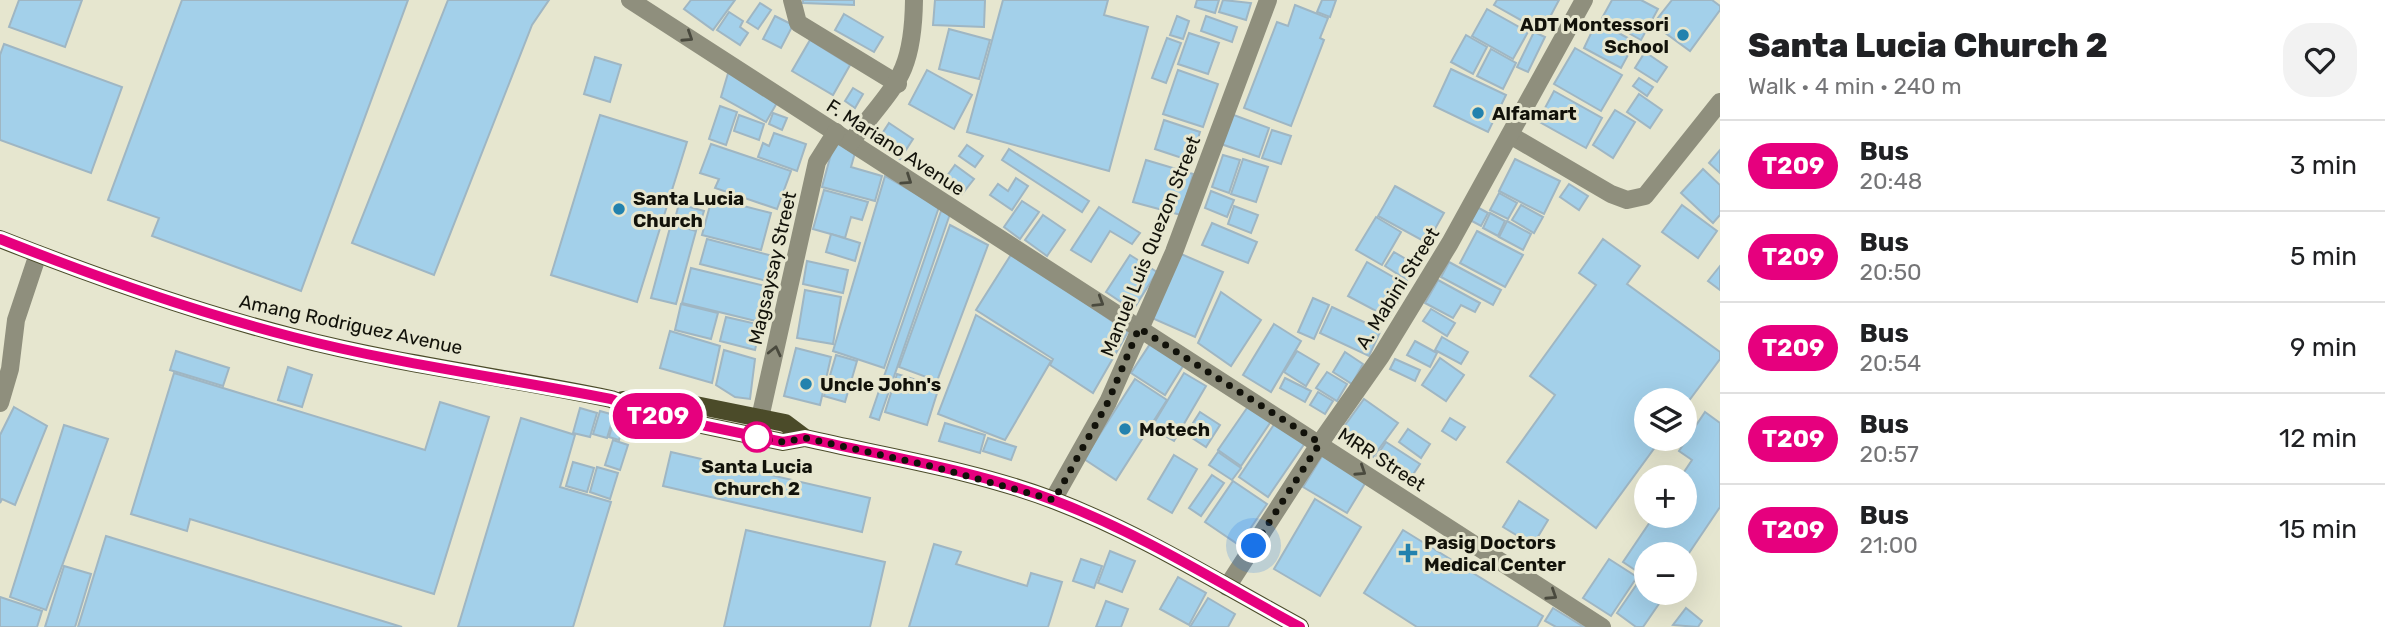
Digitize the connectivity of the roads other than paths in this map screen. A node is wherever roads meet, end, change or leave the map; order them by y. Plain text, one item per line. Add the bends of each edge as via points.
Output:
1 (630, 0) edge
2 (792, 0) edge
3 (914, 0) edge
4 (1268, 0) edge
5 (1584, 0) edge
6 (898, 84) junction
7 (1720, 102) edge
8 (1510, 135) junction
9 (843, 137) junction
10 (0, 239) edge
11 (38, 254) junction
12 (1139, 328) junction
13 (620, 401) junction
14 (0, 403) edge
15 (760, 418) junction
16 (805, 438) junction
17 (1320, 443) junction
18 (1054, 500) junction
19 (1227, 587) junction
20 (1300, 627) edge
21 (1602, 627) edge

1 -> 9 street, F. Mariano Avenue
2 - 6 street via 798,23
3 - 6 street, Magsaysay Street via 914,31
4 - 12 street, Manuel Luis Quezon Street via 1174,252
5 - 8 street, A. Mabini Street
6 - 9 street, Magsaysay Street
7 - 8 street via 1645,196 1634,200 1611,194
8 - 17 street, A. Mabini Street via 1381,356
9 -> 12 street, F. Mariano Avenue
15 -> 9 street, Magsaysay Street via 817,162
10 - 11 main road, Amang Rodriguez Avenue
11 - 13 main road, Amang Rodriguez Avenue via 174,302 296,337
11 - 14 street via 16,320
12 - 17 street, MRR Street
12 - 18 street, Manuel Luis Quezon Street via 1108,402
13 - 15 main road, Amang Rodriguez Avenue via 661,398
13 - 16 main road, Amang Rodriguez Avenue via 654,415 783,442
15 - 16 main road, Amang Rodriguez Avenue via 785,423
16 - 18 main road, Amang Rodriguez Avenue
17 - 19 street, A. Mabini Street
17 -> 21 street, MRR Street
18 - 19 main road, Amang Rodriguez Avenue via 1144,541
19 - 20 main road, Amang Rodriguez Avenue

